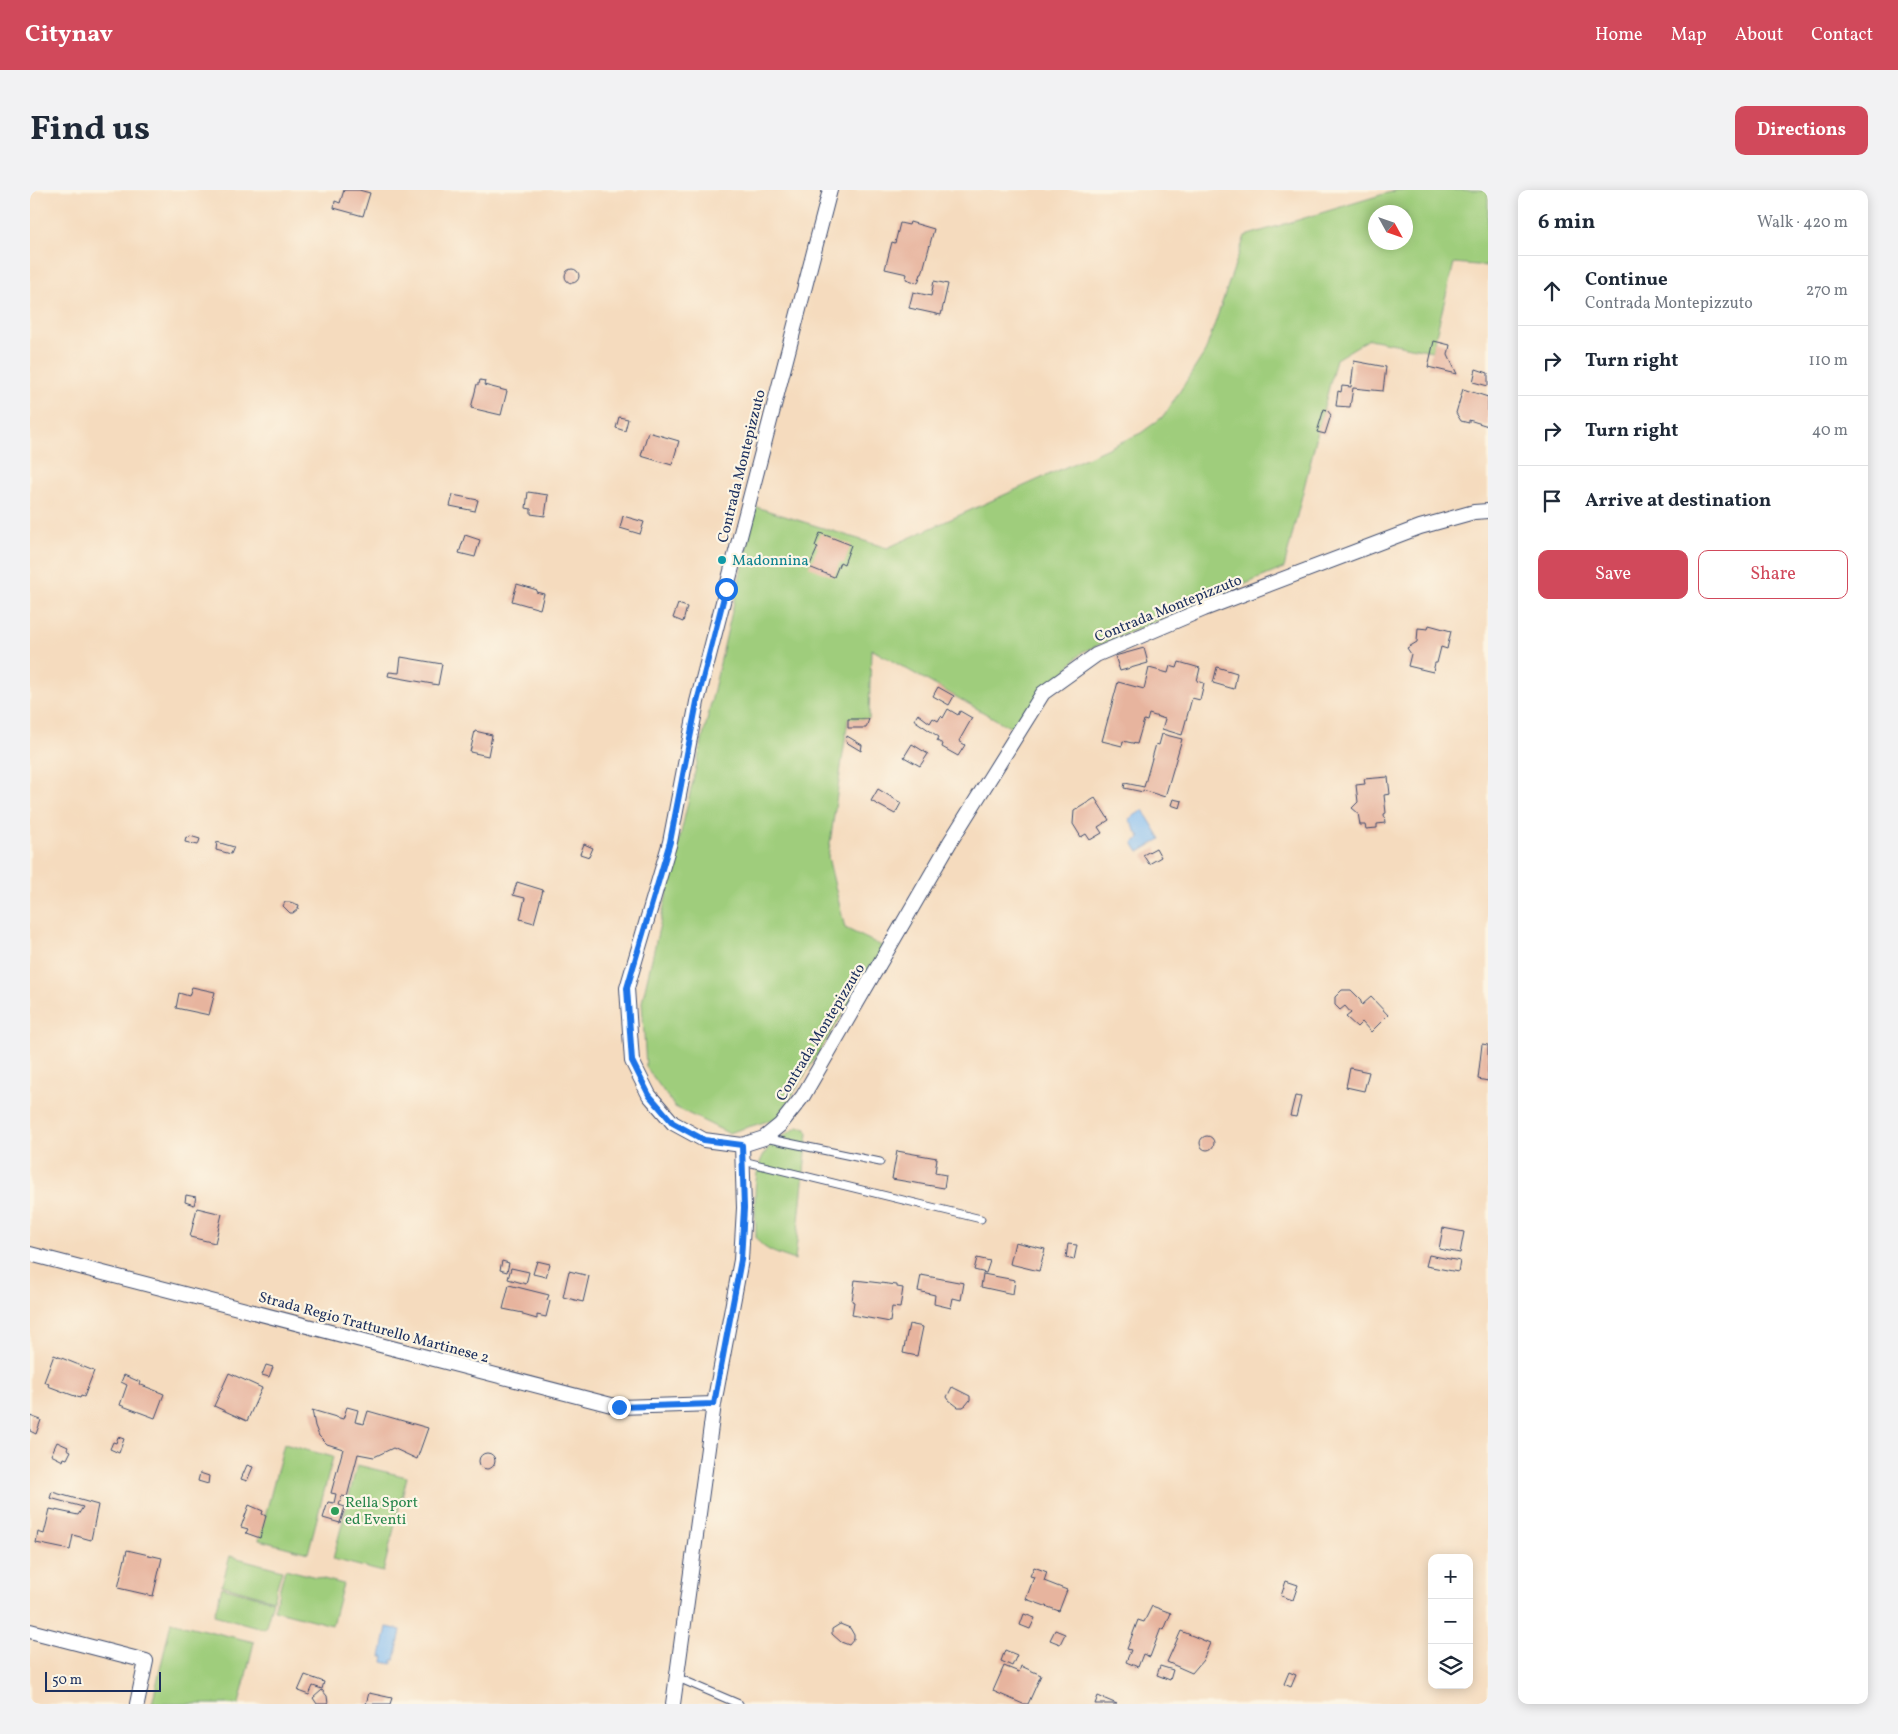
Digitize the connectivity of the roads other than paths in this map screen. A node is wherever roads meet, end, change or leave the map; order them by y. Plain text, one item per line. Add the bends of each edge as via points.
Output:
1 (830, 190) edge
2 (1488, 511) edge
3 (764, 1138) junction
4 (742, 1145) junction
5 (743, 1161) junction
6 (880, 1162) dead end
7 (982, 1219) dead end
8 (30, 1254) edge
9 (714, 1404) junction
10 (30, 1631) edge
11 (676, 1677) junction
12 (137, 1704) edge
13 (673, 1704) edge
14 (739, 1704) edge

1 - 4 street, Contrada Montepizzuto via 697,702 670,842 627,988 632,1061 649,1095 673,1123 704,1140
2 - 3 street, Contrada Montepizzuto via 1420,527 1204,609 1096,655 1043,693 950,842 803,1096 780,1125
3 - 4 street, Contrada Montepizzuto
3 - 6 lane
4 - 5 street
5 - 7 lane
5 - 9 street via 741,1260
8 - 9 street, Strada Regio Tratturello Martinese 2 via 619,1407
9 - 11 street
10 - 12 street via 146,1661
11 - 13 street
11 - 14 lane

